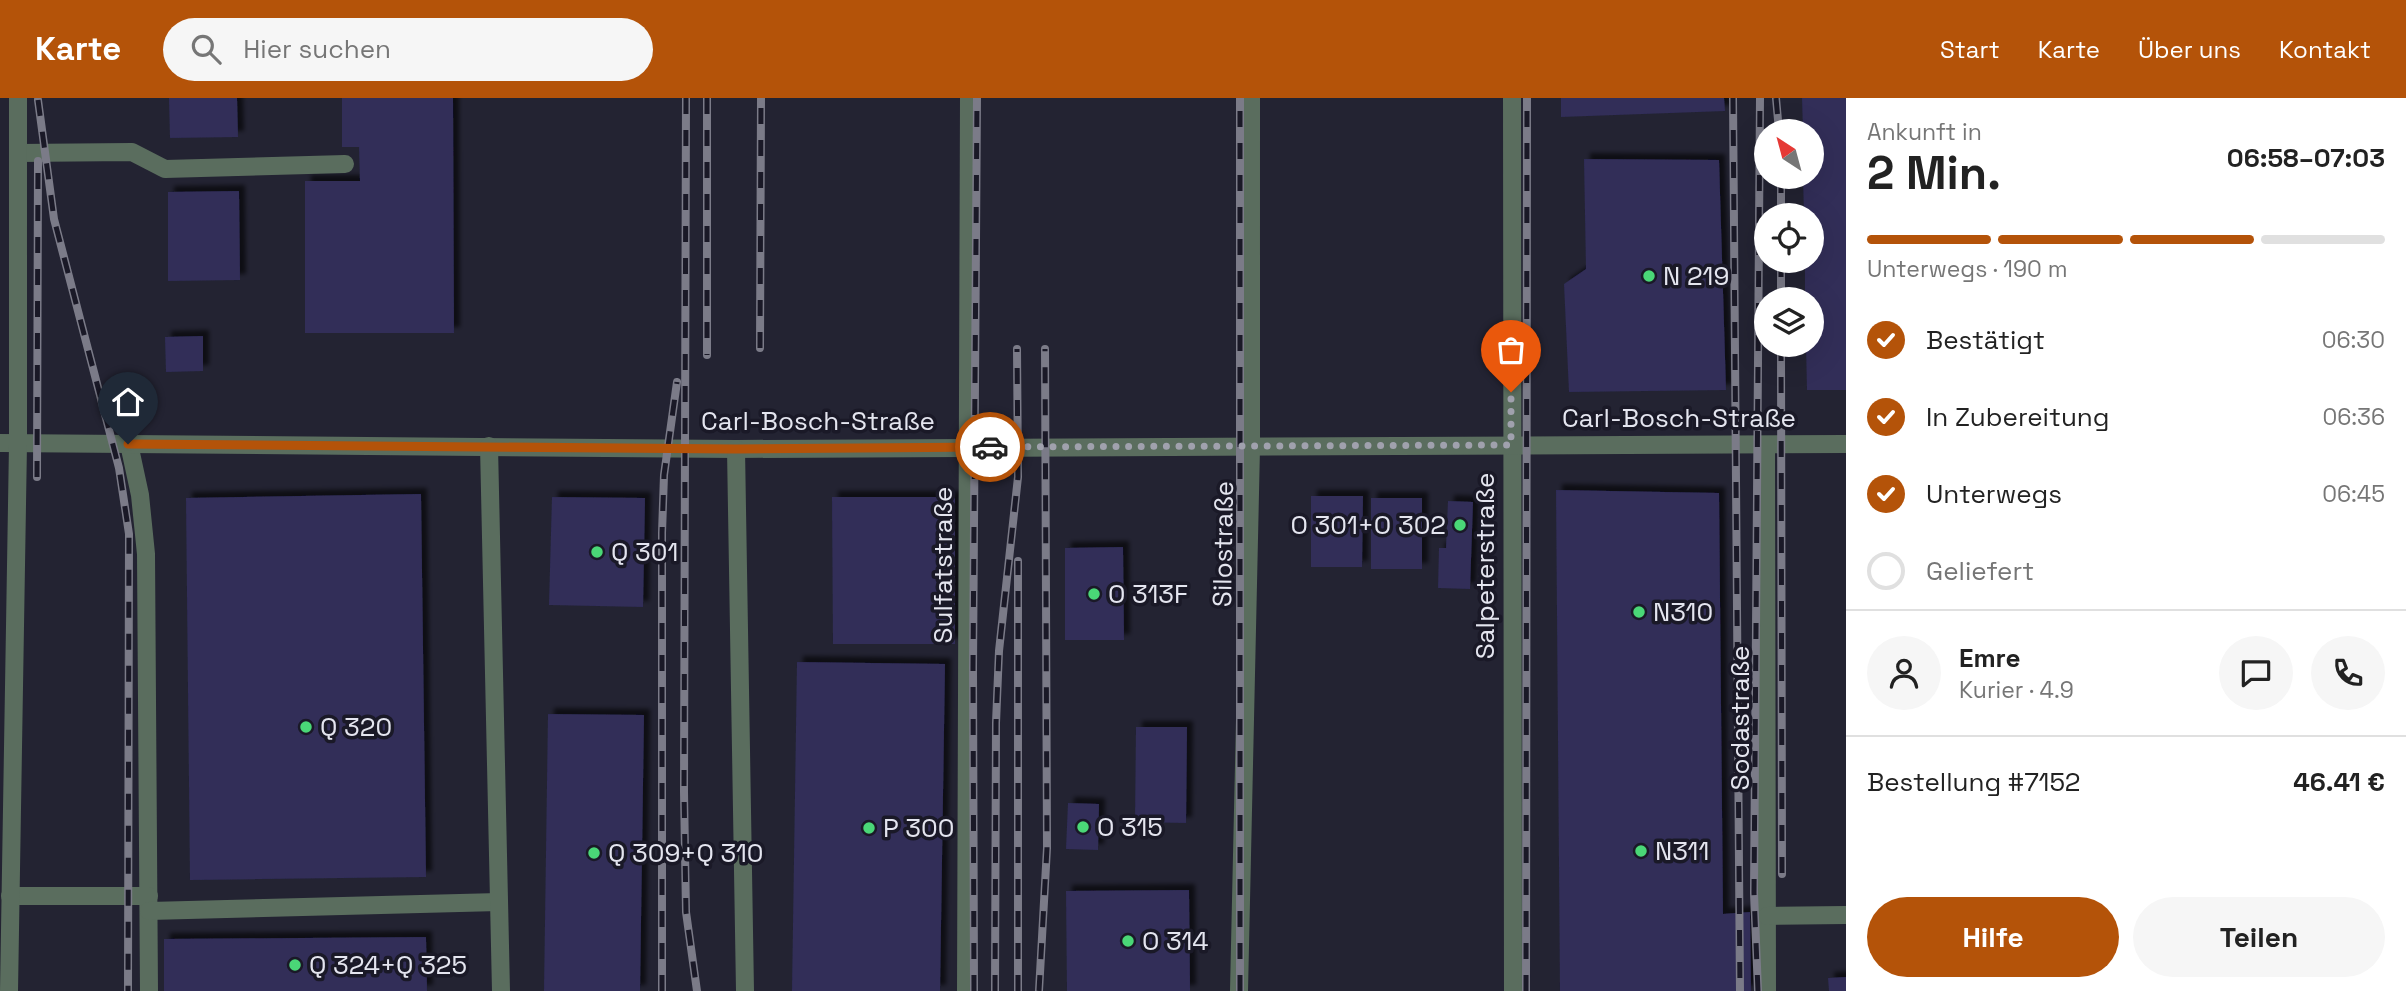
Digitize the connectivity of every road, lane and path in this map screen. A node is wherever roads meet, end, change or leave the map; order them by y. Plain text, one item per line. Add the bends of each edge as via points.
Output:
1 (18, 98) edge
2 (969, 98) edge
3 (1251, 98) edge
4 (1512, 98) edge
5 (18, 153) junction
6 (345, 164) dead end
7 (0, 443) edge
8 (18, 444) junction
9 (128, 444) junction
10 (1846, 444) edge
11 (1511, 445) junction
12 (1766, 445) junction
13 (489, 446) junction
14 (970, 447) junction
15 (1251, 448) junction
16 (736, 449) junction
17 (10, 896) junction
18 (499, 902) junction
19 (149, 903) junction
20 (1846, 915) edge
21 (1767, 916) junction
22 (9, 991) edge
23 (149, 991) edge
24 (501, 991) edge
25 (745, 991) edge
26 (966, 991) edge
27 (1239, 991) edge
28 (1513, 991) edge
29 (1767, 991) edge

1 - 5 street
2 - 14 street, Sulfatstraße
3 - 15 street, Silostraße
4 - 11 street, Salpeterstraße
5 - 6 street via 132,152 166,169
5 - 8 street
7 - 8 street, Carl-Bosch-Straße
8 - 9 street, Carl-Bosch-Straße
8 - 17 street
9 - 13 street, Carl-Bosch-Straße
9 - 19 street via 146,554
10 - 12 street, Carl-Bosch-Straße
11 - 12 street, Carl-Bosch-Straße
11 - 15 street, Carl-Bosch-Straße
11 - 28 street, Salpeterstraße
12 - 21 street, Sodastraße
13 - 16 street, Carl-Bosch-Straße
13 - 18 street
14 - 15 street, Carl-Bosch-Straße
14 - 16 street, Carl-Bosch-Straße
14 - 26 street, Sulfatstraße
15 - 27 street, Silostraße
16 - 25 street
17 - 19 street
17 - 22 street
18 - 19 street
18 - 24 street
19 - 23 street
20 - 21 street
21 - 29 street, Sodastraße

